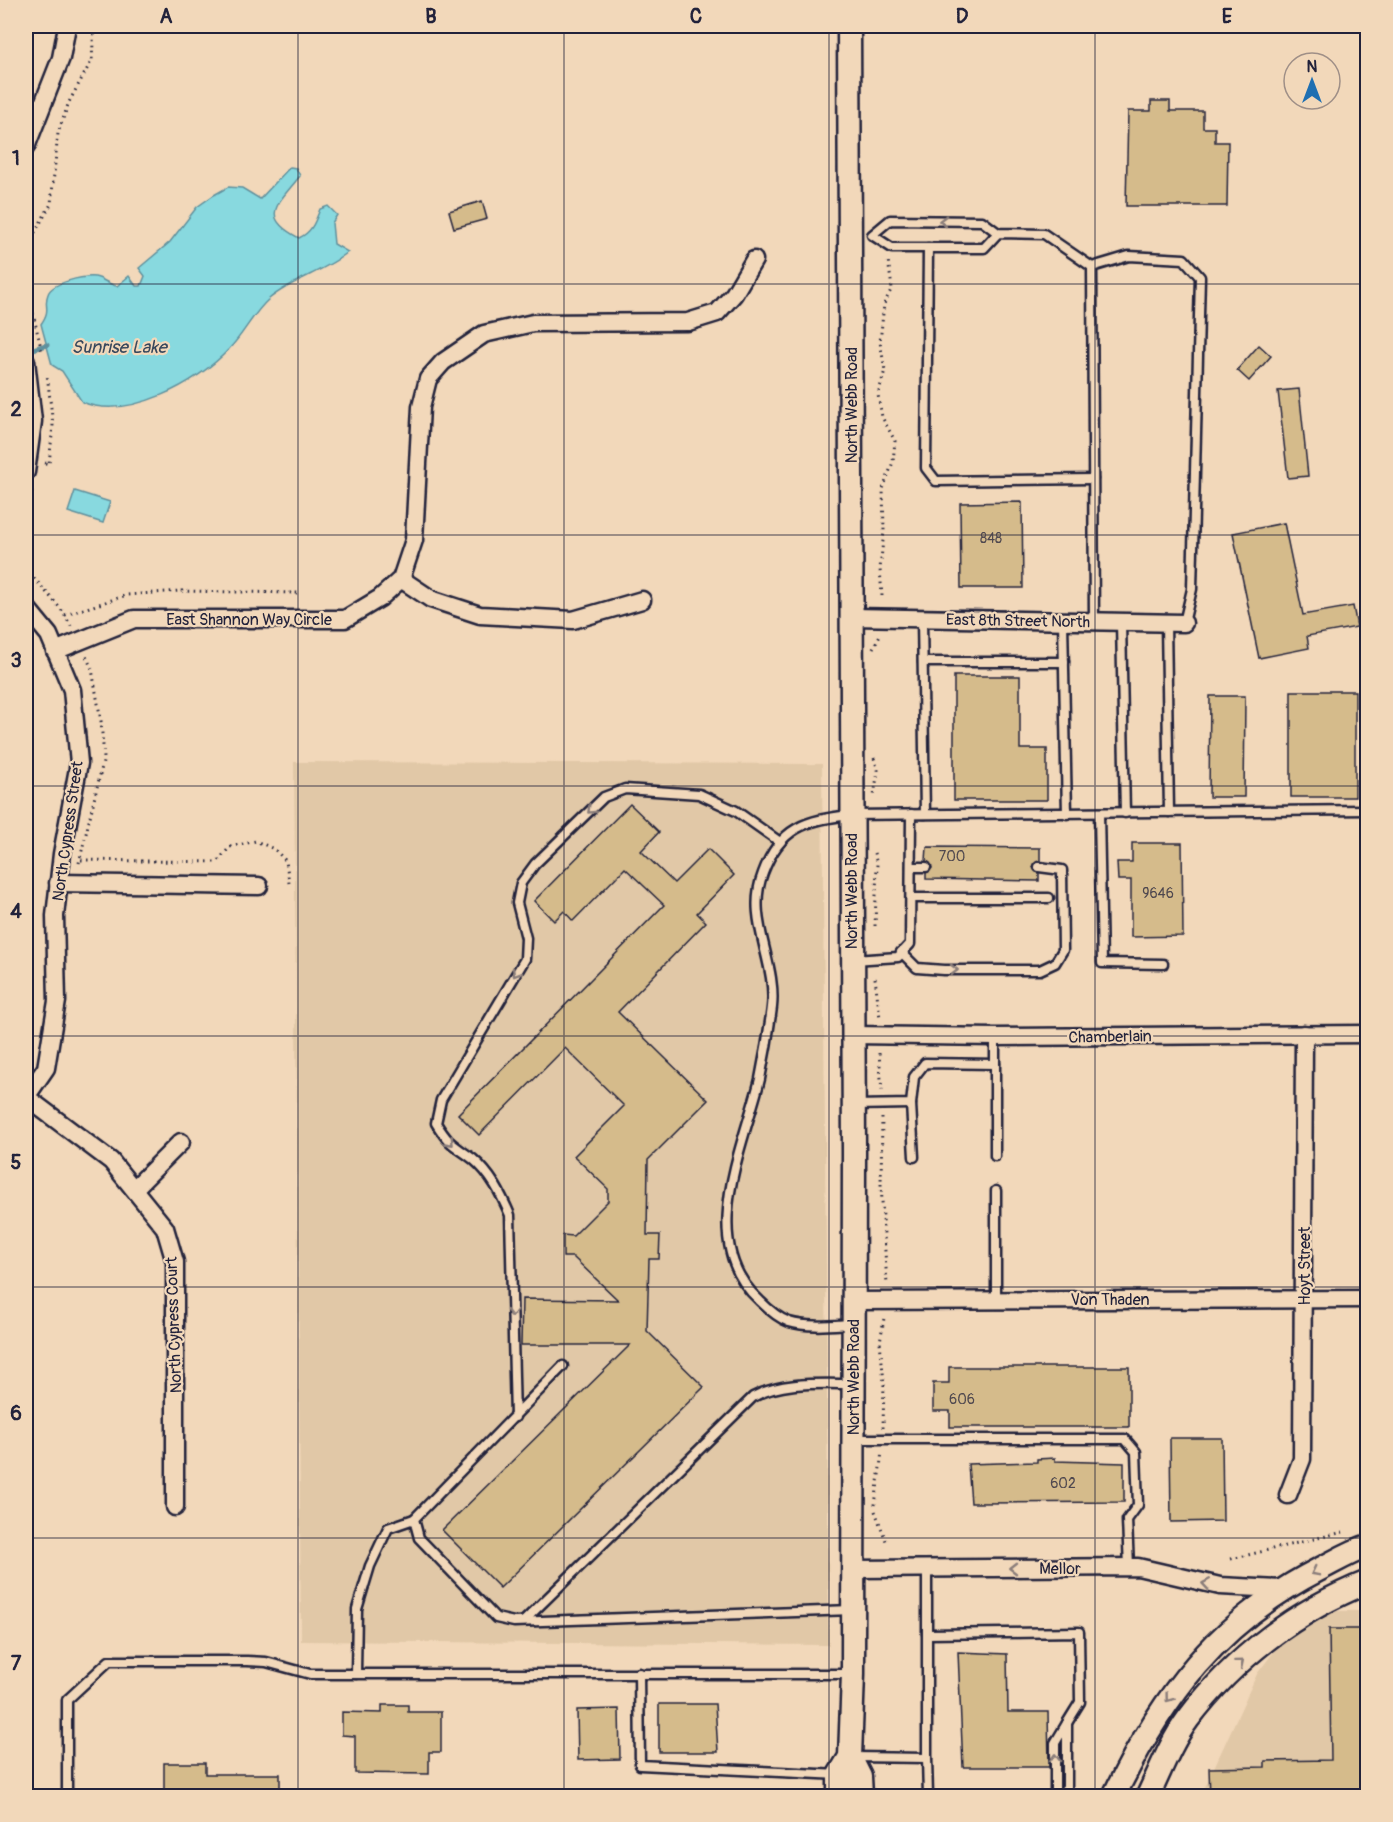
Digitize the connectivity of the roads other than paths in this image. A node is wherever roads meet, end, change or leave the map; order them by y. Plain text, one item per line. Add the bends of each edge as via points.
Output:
1 (67, 26) edge
2 (849, 26) edge
3 (26, 147) edge
4 (998, 233) junction
5 (850, 234) junction
6 (872, 235) junction
7 (928, 248) junction
8 (754, 260) dead end
9 (1092, 267) junction
10 (26, 361) edge
11 (26, 472) edge
12 (1093, 479) junction
13 (400, 579) junction
14 (642, 600) dead end
15 (26, 607) edge
16 (852, 617) junction
17 (922, 619) junction
18 (1063, 621) junction
19 (1094, 621) junction
20 (1121, 622) junction
21 (1166, 622) junction
22 (1184, 623) joint
23 (55, 651) junction
24 (923, 662) junction
25 (1064, 662) junction
26 (1368, 810) edge
27 (1168, 812) junction
28 (1099, 813) junction
29 (1125, 813) junction
30 (911, 814) junction
31 (925, 814) junction
32 (1066, 814) junction
33 (851, 815) junction
34 (780, 842) junction
35 (911, 867) junction
36 (926, 867) dead end
37 (1040, 867) dead end
38 (58, 883) junction
39 (259, 886) dead end
40 (911, 898) junction
41 (1049, 898) dead end
42 (901, 952) junction
43 (852, 960) junction
44 (1163, 964) dead end
45 (1304, 1034) junction
46 (1368, 1034) edge
47 (853, 1035) junction
48 (995, 1037) junction
49 (995, 1064) junction
50 (26, 1097) edge
51 (911, 1104) junction
52 (854, 1105) junction
53 (181, 1142) dead end
54 (995, 1156) dead end
55 (914, 1157) dead end
56 (135, 1188) junction
57 (996, 1191) dead end
58 (996, 1299) junction
59 (1305, 1299) junction
60 (1368, 1299) edge
61 (854, 1301) junction
62 (854, 1324) junction
63 (562, 1366) dead end
64 (853, 1384) junction
65 (515, 1417) junction
66 (853, 1439) junction
67 (1288, 1495) dead end
68 (175, 1507) dead end
69 (414, 1519) junction
70 (1368, 1546) edge
71 (1129, 1567) junction
72 (853, 1569) junction
73 (927, 1569) junction
74 (1368, 1582) edge
75 (1273, 1589) junction
76 (853, 1610) junction
77 (524, 1621) junction
78 (927, 1634) junction
79 (639, 1673) junction
80 (357, 1674) junction
81 (853, 1674) junction
82 (927, 1758) junction
83 (843, 1776) edge
84 (67, 1797) edge
85 (861, 1797) edge
86 (928, 1797) edge
87 (1057, 1797) edge
88 (1114, 1797) edge
89 (1148, 1797) edge

1 - 3 street via 61,58
2 - 5 main road, North Webb Road
4 -> 6 lane via 982,221 890,220
4 - 7 lane via 984,248
4 - 9 lane via 1044,234
5 - 6 lane
5 - 16 main road, North Webb Road
6 - 7 lane via 892,248
7 - 12 lane via 926,468 936,480
8 - 13 street, East Shannon Way Circle via 734,294 717,313 688,322 532,323 484,334 443,362 428,379 421,407 414,540
9 - 12 lane
9 - 22 lane via 1129,256 1184,259 1200,277 1192,589
10 - 11 street via 32,401
12 - 19 lane
13 - 14 street via 431,599 480,615 573,620
13 - 23 street, East Shannon Way Circle via 380,598 345,620 134,619
15 - 23 street, North Cypress Street via 49,635
16 - 17 street, East 8th Street North
16 - 33 main road, North Webb Road
17 - 18 street, East 8th Street North
17 - 24 lane
18 - 19 street, East 8th Street North
18 - 25 lane
19 - 20 street, East 8th Street North
20 - 21 street, East 8th Street North
20 - 29 lane
21 - 22 street, East 8th Street North
21 - 27 lane
23 - 38 street, North Cypress Street via 72,690 79,763
24 - 25 lane
24 - 31 lane
25 - 32 lane
26 - 27 lane
27 - 29 lane
28 - 29 lane
28 - 32 lane
28 - 44 lane via 1102,963
30 - 31 lane
30 - 33 lane
30 - 35 lane
31 - 32 lane
33 - 34 lane via 806,823 790,830
33 - 43 main road, North Webb Road
34 - 62 lane via 758,891 760,935 772,974 772,1001 759,1079 732,1182 727,1226 729,1249 742,1284 788,1322
34 -> 65 lane via 736,811 699,794 625,789 604,798 521,883 517,903 526,938 525,959 441,1100 436,1123 448,1143 474,1160 498,1188 510,1215
35 - 36 lane
35 - 40 lane
42 -> 37 lane via 917,968 944,970 1040,970 1055,963 1063,950 1062,870
38 - 39 street
38 - 50 street, North Cypress Street via 57,1001 45,1068
40 - 41 lane
40 - 42 lane via 910,944
42 - 43 lane via 897,957
43 - 47 main road, North Webb Road
45 - 46 street, Chamberlain
45 - 48 street, Chamberlain
45 - 59 street, Hoyt Street
47 - 48 street, Chamberlain
47 - 52 main road, North Webb Road
48 - 49 lane
49 - 51 lane via 925,1063 914,1077
49 - 54 lane
50 - 56 street, North Cypress Court via 111,1161
51 - 52 lane
51 - 55 lane
52 - 61 main road, North Webb Road
53 - 56 street
56 - 68 street, North Cypress Court via 165,1228 175,1262
57 - 58 lane
58 - 59 street, Von Thaden
58 - 61 street, Von Thaden
59 - 60 street, Von Thaden
59 - 67 street, Hoyt Street via 1302,1459
61 - 62 main road, North Webb Road
62 - 64 main road, North Webb Road
63 - 65 lane
64 - 66 main road, North Webb Road
64 - 77 lane via 780,1388 753,1397
65 - 69 lane
66 - 71 lane via 1125,1439 1136,1452 1138,1505 1127,1520
66 - 72 main road, North Webb Road
69 - 77 lane via 419,1538 496,1618
69 - 80 lane via 388,1528 370,1566 357,1609
70 -> 75 main road
71 -> 73 street, Mellor
75 -> 71 street, Mellor via 1209,1585
72 - 73 street, Mellor
72 - 76 main road, North Webb Road
73 - 78 lane
89 -> 74 main road via 1187,1721 1225,1676 1289,1623 1327,1599
75 -> 88 main road via 1205,1652 1164,1704
76 - 77 lane
76 - 81 main road, North Webb Road
78 - 82 lane
78 - 87 lane via 1079,1632 1080,1702 1067,1723 1067,1787
79 - 80 lane
79 - 81 lane
79 - 83 lane via 640,1765
80 - 84 lane via 310,1674 266,1662 237,1660 109,1661 67,1700
81 - 83 main road, North Webb Road
82 - 83 lane
82 - 86 lane
83 - 85 main road, North Webb Road via 860,1777

